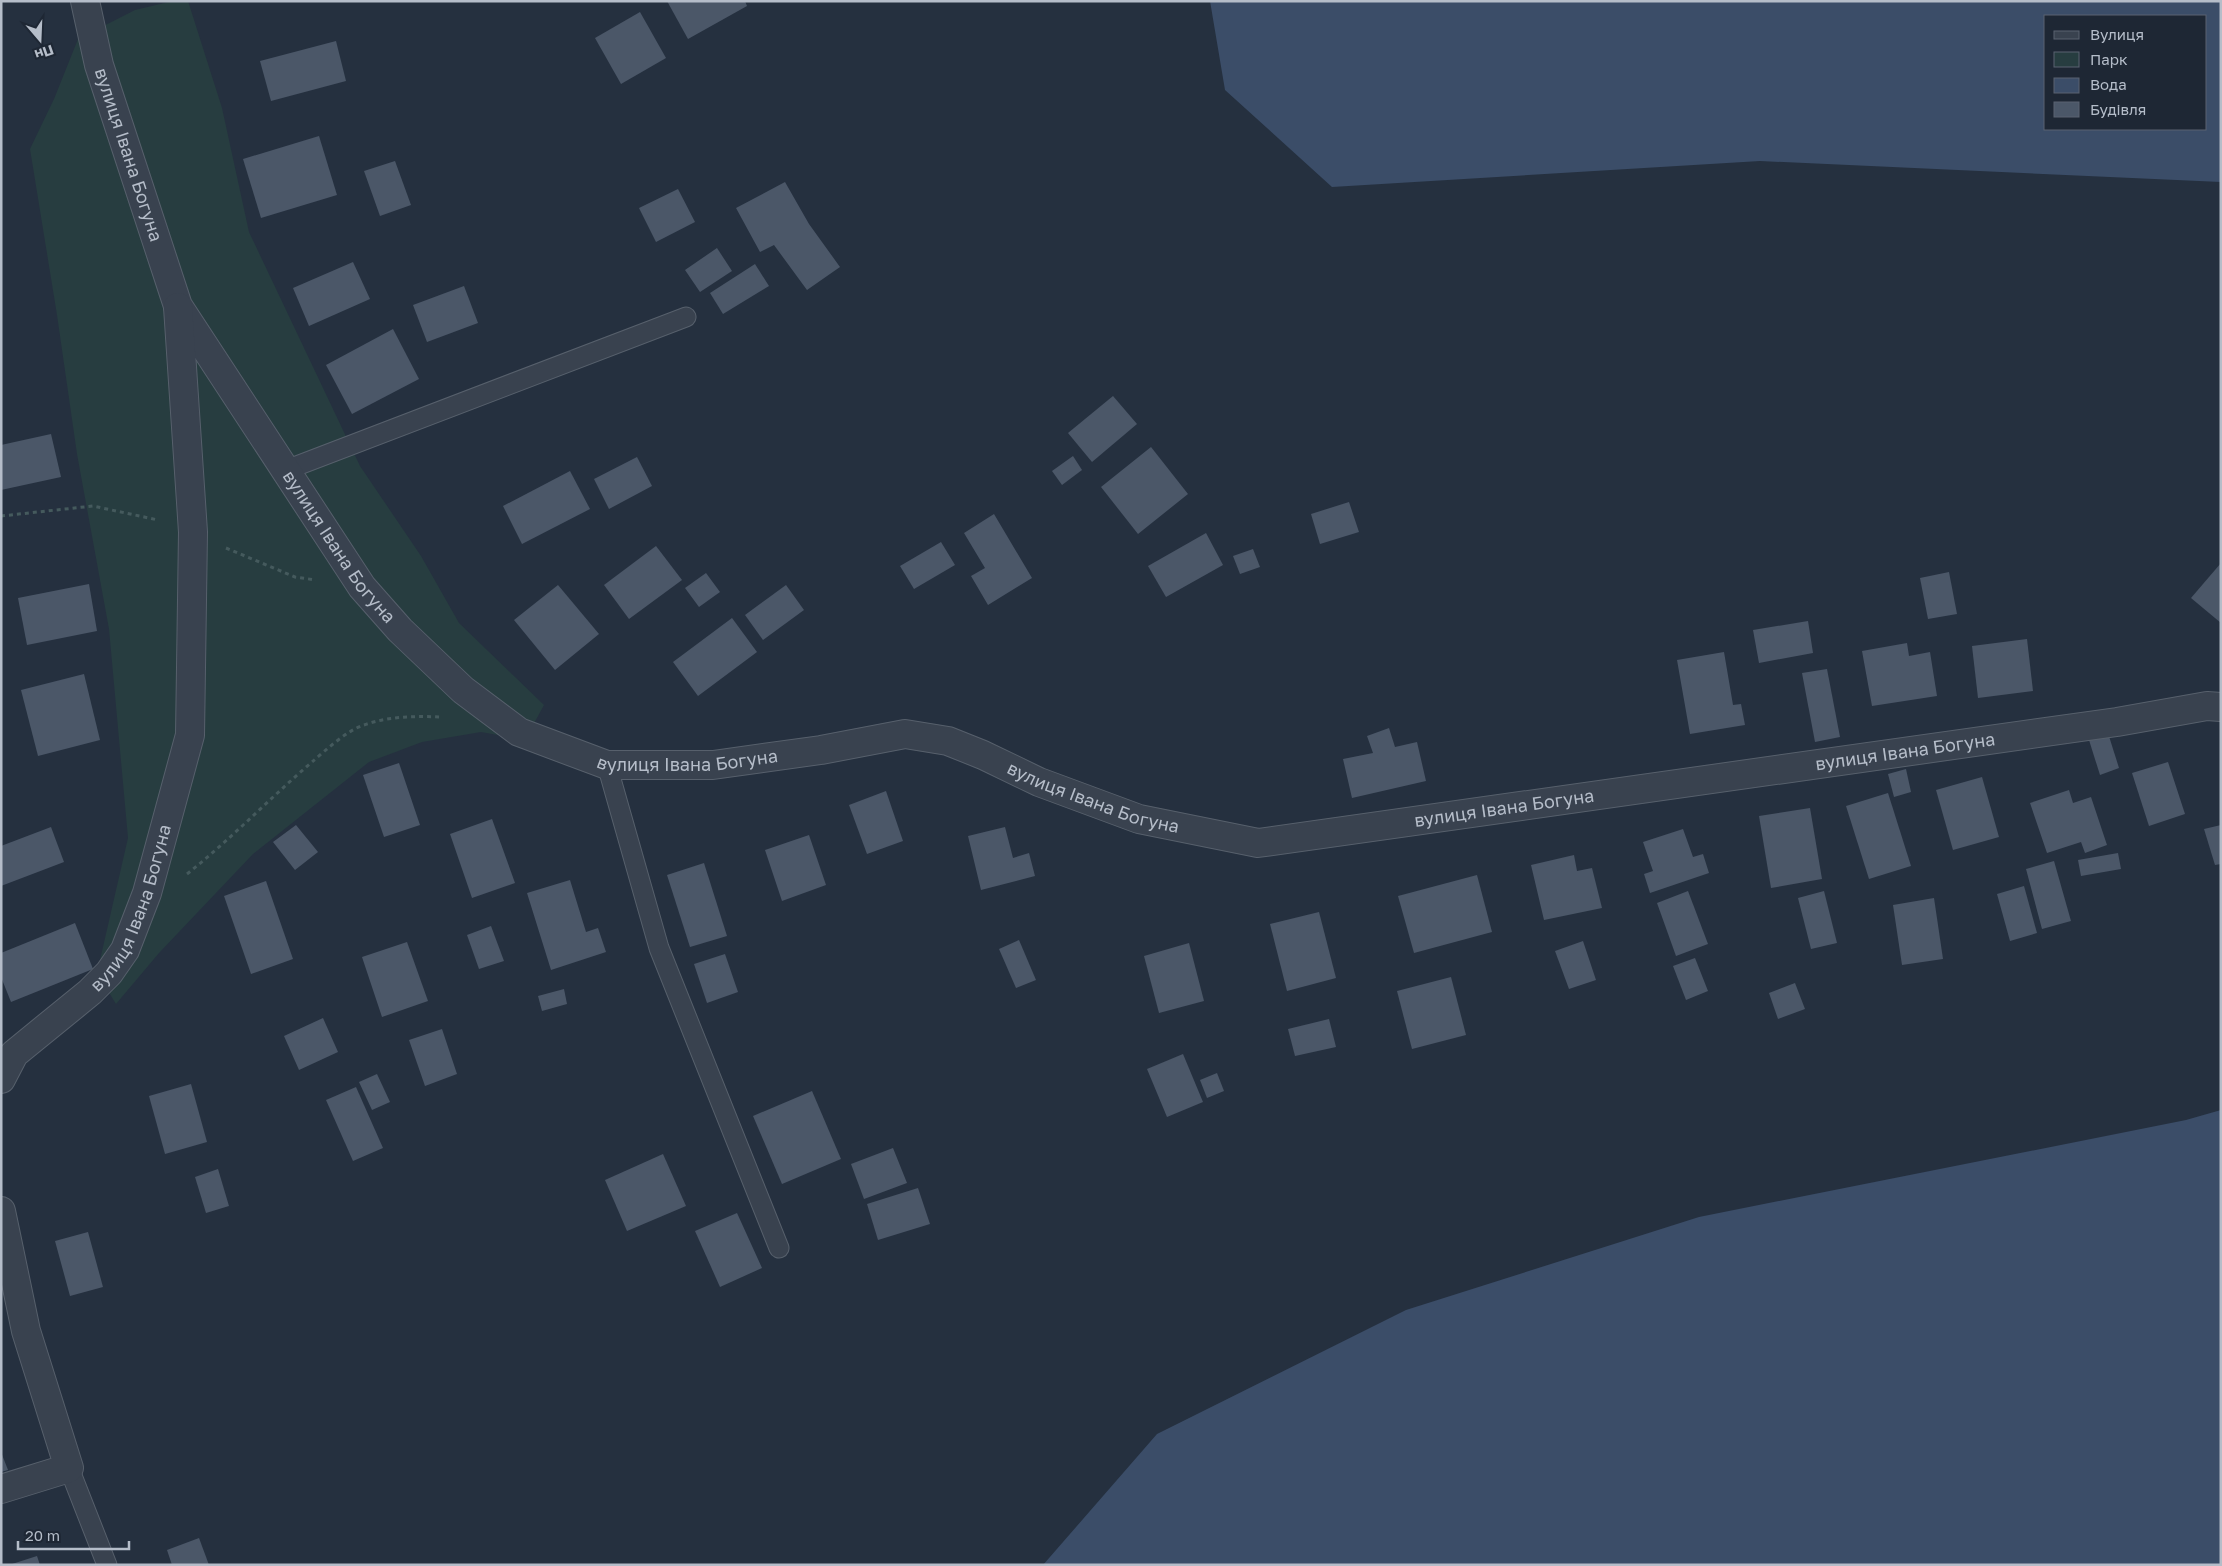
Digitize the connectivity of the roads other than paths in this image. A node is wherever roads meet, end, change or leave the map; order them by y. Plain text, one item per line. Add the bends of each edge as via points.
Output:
1 (84, 1) edge
2 (178, 306) junction
3 (686, 317) dead end
4 (286, 470) junction
5 (2221, 707) edge
6 (607, 765) junction
7 (1, 1079) edge
8 (1, 1211) edge
9 (779, 1248) dead end
10 (68, 1468) junction
11 (1, 1490) edge
12 (107, 1565) edge

1 - 2 street, вулиця Івана Богуна via 99,65
2 - 4 street, вулиця Івана Богуна
2 - 7 street, вулиця Івана Богуна via 193,532 190,734 147,893 125,950 90,992 14,1054
3 - 4 lane
4 - 6 street, вулиця Івана Богуна via 362,587 400,630 464,690 519,732
5 - 6 street, вулиця Івана Богуна via 2207,706 2117,722 1258,843 1139,819 1038,782 948,741 905,734 714,765
6 - 9 lane via 659,948
8 - 10 street via 26,1331
10 - 11 street
10 - 12 lane

